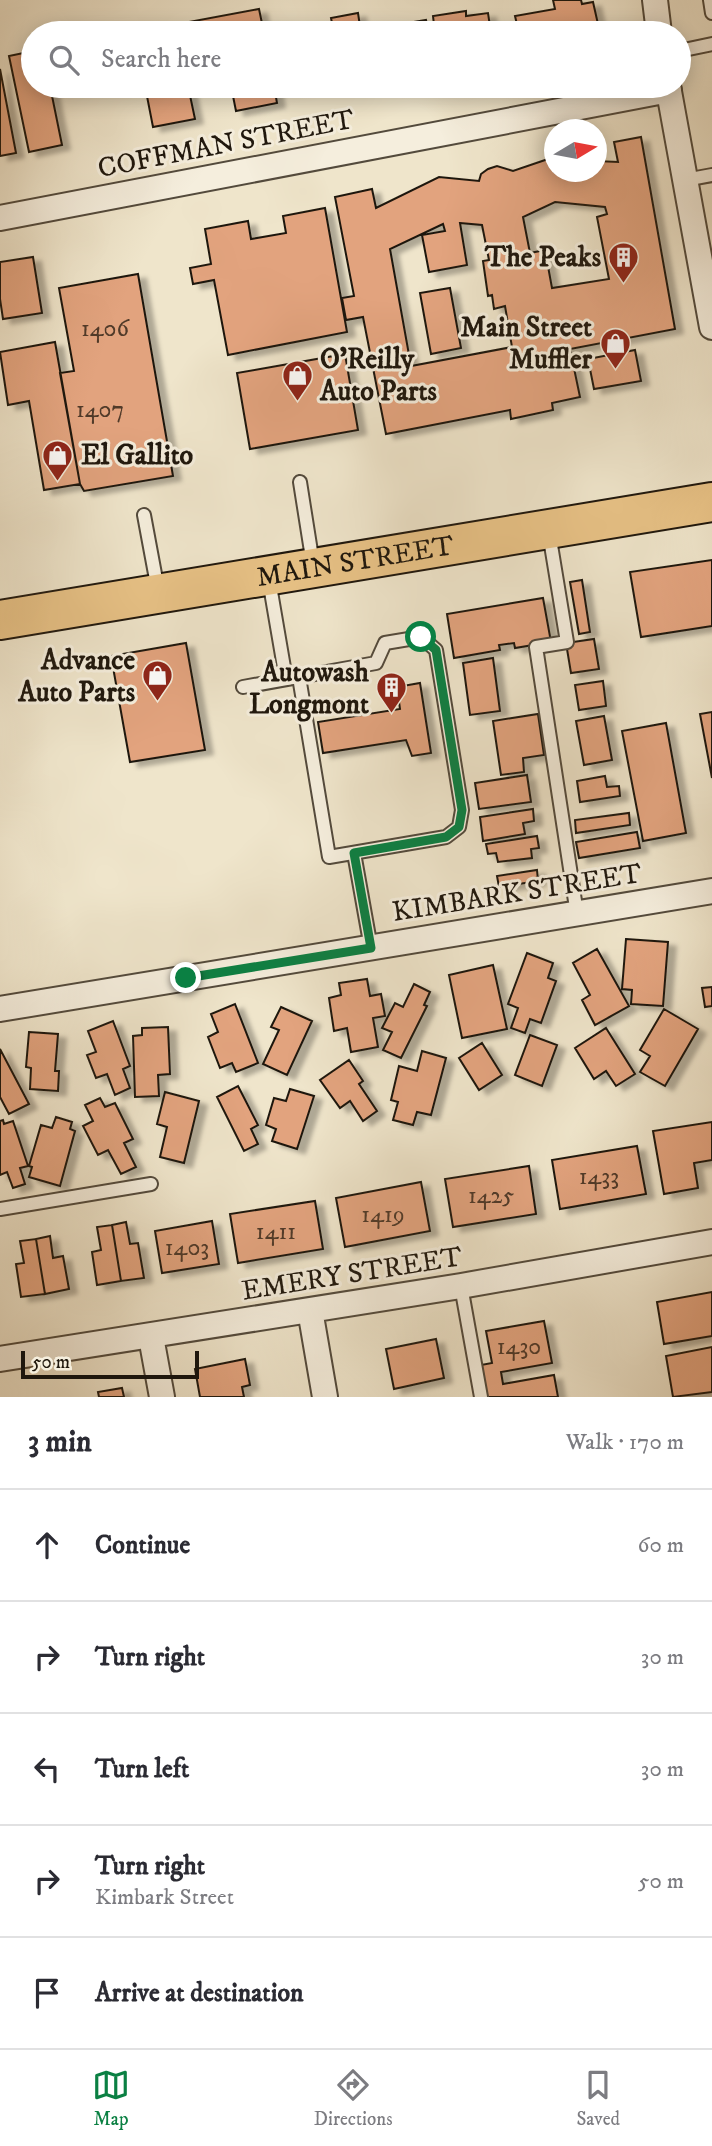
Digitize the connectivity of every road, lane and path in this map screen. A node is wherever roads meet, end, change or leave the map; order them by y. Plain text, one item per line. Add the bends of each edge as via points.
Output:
1 (655, 0) edge
2 (710, 0) edge
3 (712, 13) edge
4 (658, 21) edge
5 (712, 44) edge
6 (691, 48) edge
7 (617, 98) edge
8 (670, 98) edge
9 (712, 175) edge
10 (685, 180) junction
11 (0, 218) edge
12 (712, 327) edge
13 (300, 482) dead end
14 (712, 502) edge
15 (144, 515) dead end
16 (548, 529) junction
17 (314, 568) junction
18 (268, 576) junction
19 (158, 594) junction
20 (0, 620) edge
21 (292, 678) junction
22 (243, 687) dead end
23 (354, 853) junction
24 (712, 891) edge
25 (577, 914) junction
26 (371, 948) junction
27 (0, 1009) edge
28 (151, 1184) dead end
29 (0, 1209) edge
30 (712, 1242) edge
31 (461, 1286) junction
32 (310, 1310) junction
33 (151, 1337) junction
34 (0, 1359) edge
35 (162, 1397) edge
36 (325, 1397) edge
37 (481, 1397) edge

1 - 4 street
2 - 3 lane
5 - 6 lane
7 - 11 street, COFFMAN STREET
8 - 10 street
9 - 10 lane
10 - 12 street
13 - 17 lane
14 - 16 highway, MAIN STREET
15 - 19 lane
16 - 17 highway, MAIN STREET
16 - 25 lane via 567,642 536,647
17 - 18 highway, MAIN STREET
18 - 19 highway, MAIN STREET
18 - 21 lane
19 - 20 highway, MAIN STREET
21 - 22 lane
21 - 23 lane via 329,857
21 - 23 lane via 376,663 384,643 421,637 436,650 462,810 459,827 446,837
23 - 26 lane
24 - 25 street, KIMBARK STREET
25 - 26 street, KIMBARK STREET
26 - 27 street, KIMBARK STREET
28 - 29 lane
30 - 31 street, EMERY STREET
31 - 32 street, EMERY STREET
31 - 37 lane
32 - 33 street, EMERY STREET
32 - 36 street
33 - 34 street, EMERY STREET
33 - 35 street

